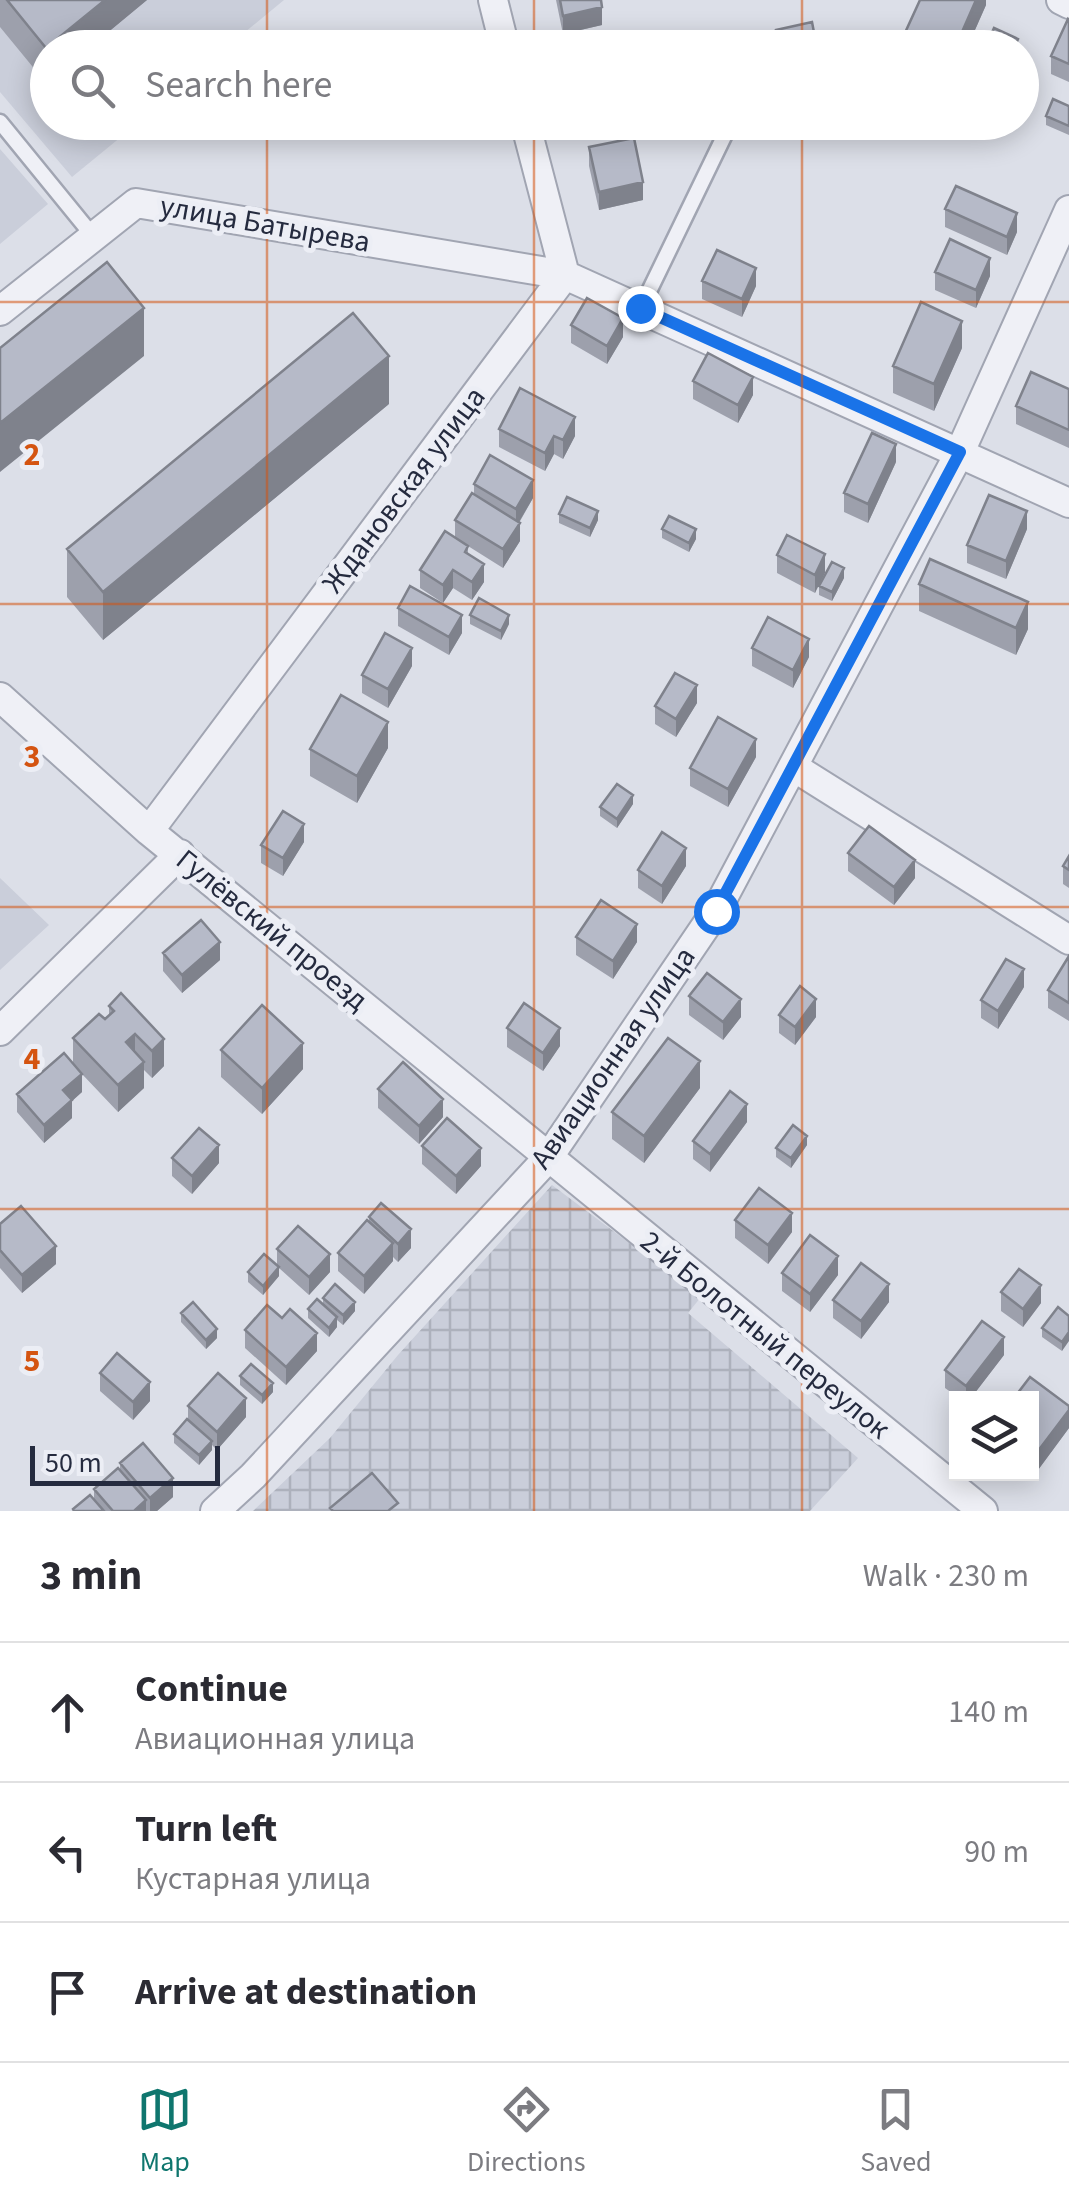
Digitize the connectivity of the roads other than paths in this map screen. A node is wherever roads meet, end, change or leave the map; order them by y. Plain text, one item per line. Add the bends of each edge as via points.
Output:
1 (493, 0) edge
2 (1061, 0) edge
3 (1069, 4) edge
4 (501, 30) edge
5 (0, 122) edge
6 (530, 140) edge
7 (722, 140) edge
8 (1069, 210) edge
9 (93, 236) junction
10 (565, 275) junction
11 (640, 308) junction
12 (0, 311) edge
13 (960, 452) junction
14 (1069, 503) edge
15 (0, 696) edge
16 (795, 768) junction
17 (149, 831) junction
18 (180, 854) junction
19 (1069, 940) edge
20 (0, 1031) edge
21 (548, 1158) junction
22 (215, 1511) edge
23 (983, 1511) edge

1 - 4 street
2 - 3 street
5 - 9 lane
6 - 10 street
7 - 11 lane
8 - 13 street, Авиационная улица
9 - 10 street, улица Батырева via 136,202
9 - 12 street, улица Батырева
10 - 11 street, улица Батырева
10 - 17 street, Ждановская улица
11 - 13 street, улица Батырева
13 - 14 street, улица Батырева
13 - 16 street, Авиационная улица
15 - 17 street, Гулёвский проезд
16 - 19 street
16 - 21 street, Авиационная улица via 716,911
17 - 18 street, Гулёвский проезд
18 - 20 street
18 - 21 street, Гулёвский проезд
21 - 22 street, Авиационная улица
21 - 23 street, 2-й Болотный переулок

